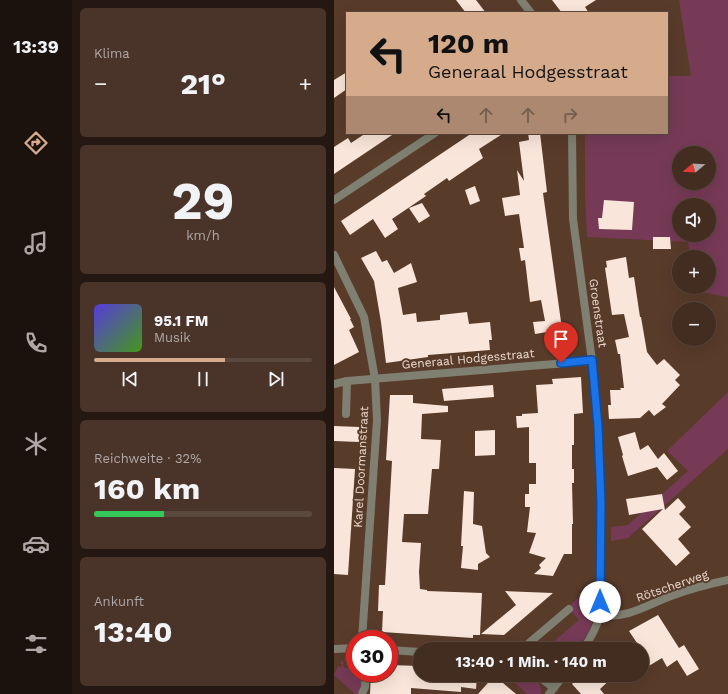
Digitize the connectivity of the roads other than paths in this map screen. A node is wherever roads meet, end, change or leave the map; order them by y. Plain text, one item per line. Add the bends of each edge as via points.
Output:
1 (521, 0) edge
2 (530, 12) edge
3 (433, 134) edge
4 (572, 134) edge
5 (334, 200) edge
6 (334, 255) edge
7 (592, 360) junction
8 (375, 379) junction
9 (346, 381) junction
10 (334, 384) edge
11 (346, 414) dead end
12 (728, 580) edge
13 (569, 609) dead end
14 (600, 615) junction
15 (363, 630) edge
16 (530, 642) edge
17 (588, 642) edge
18 (346, 649) edge
19 (335, 651) edge
20 (398, 651) edge
21 (413, 652) edge
22 (365, 682) edge
23 (544, 682) edge
24 (559, 682) edge
25 (552, 691) edge
26 (362, 694) edge

1 - 2 street
3 - 5 street
4 - 7 street, Groenstraat via 573,219
6 - 8 street, Karel Doormanstraat via 364,317
7 - 8 street, Generaal Hodgesstraat
7 - 14 street, Groenstraat via 601,503
8 - 9 street, Generaal Hodgesstraat
8 - 15 street, Karel Doormanstraat via 377,420
9 - 10 street, Generaal Hodgesstraat
9 - 11 street
12 - 14 street, Rötscherweg via 672,596 623,615
13 - 16 street
14 - 17 street
18 - 19 street
20 - 21 street
22 - 26 street
23 - 25 street
24 - 25 street

